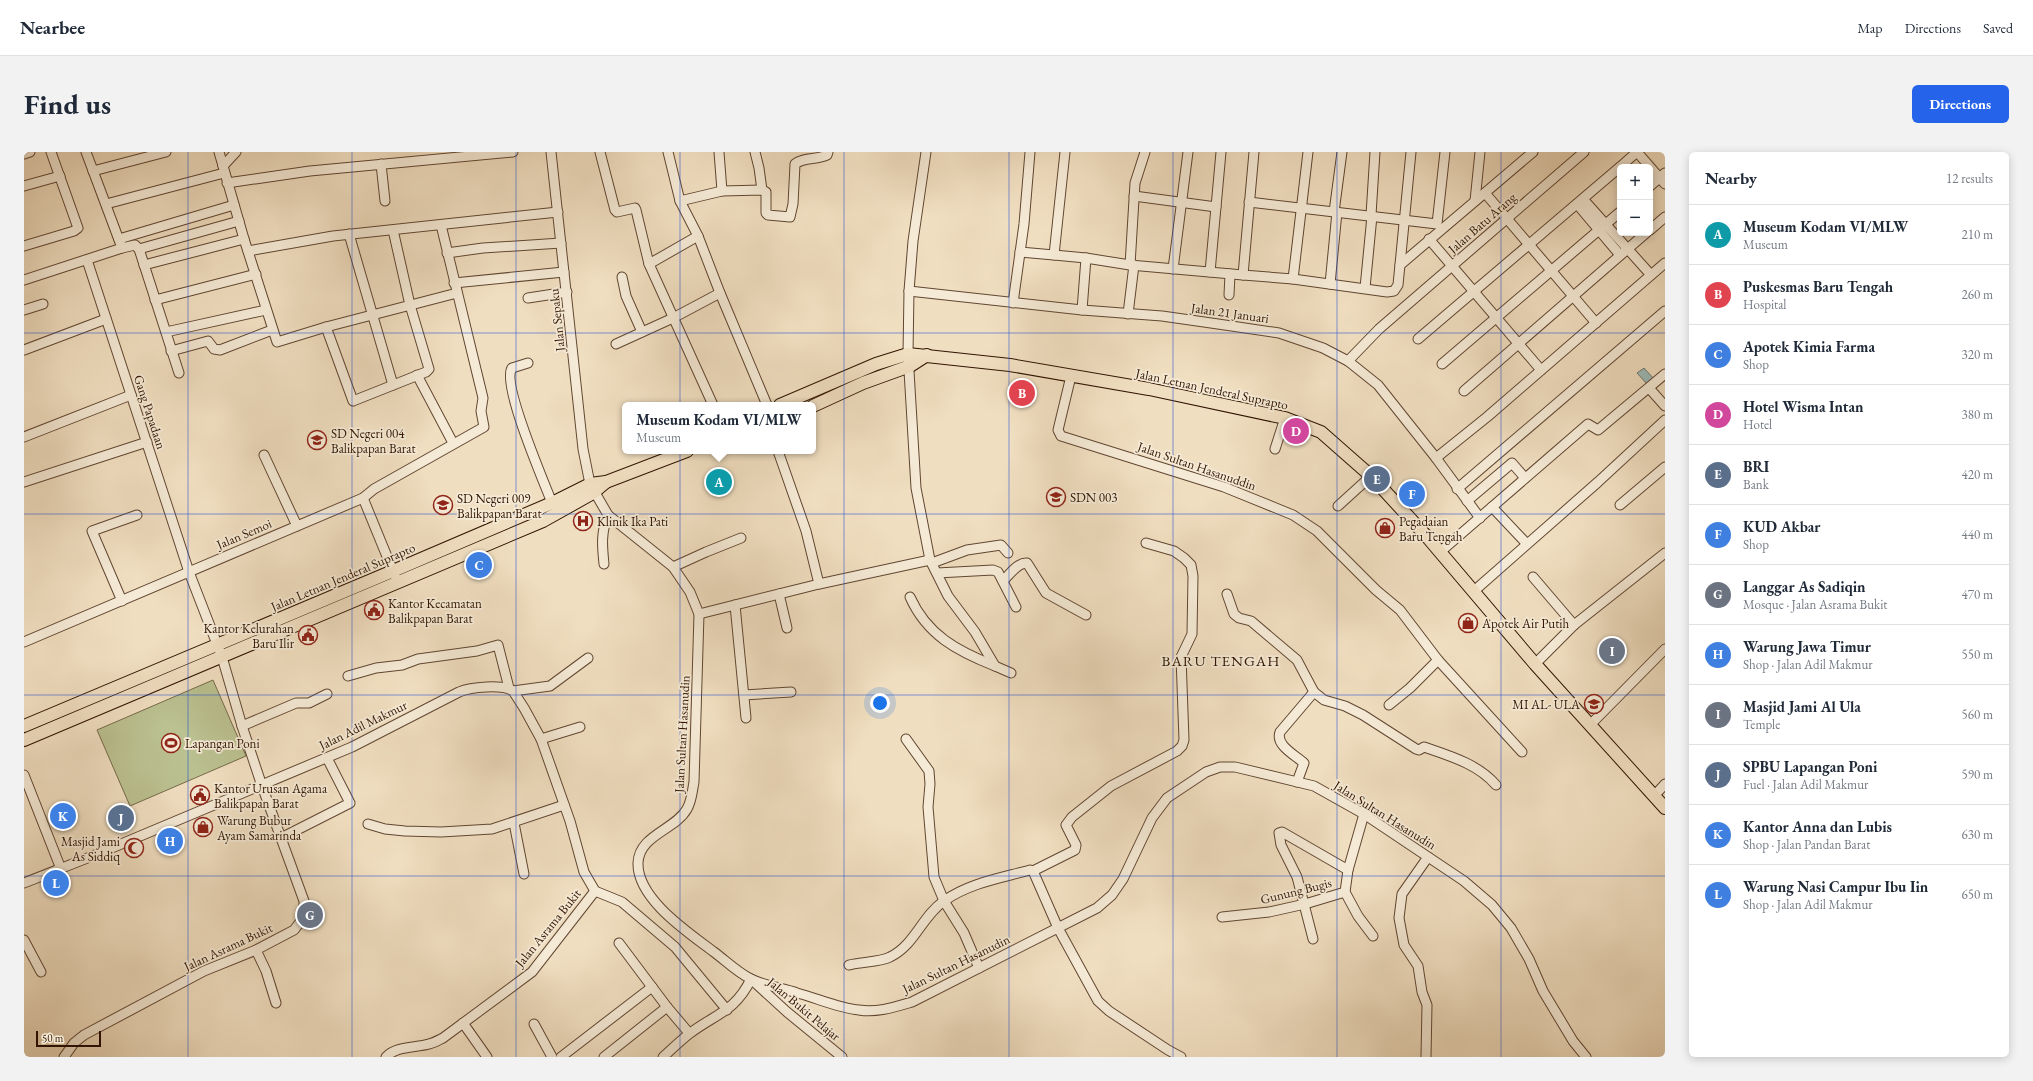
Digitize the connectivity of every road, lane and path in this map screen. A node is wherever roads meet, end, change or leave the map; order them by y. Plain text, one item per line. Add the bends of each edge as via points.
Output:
1 (30, 152) edge
2 (51, 152) edge
3 (86, 152) edge
4 (166, 152) edge
5 (219, 152) edge
6 (236, 152) edge
7 (513, 152) edge
8 (551, 152) edge
9 (600, 152) edge
10 (668, 152) edge
11 (719, 152) edge
12 (754, 152) edge
13 (828, 152) edge
14 (926, 152) edge
15 (1030, 152) edge
16 (1065, 152) edge
17 (1145, 152) edge
18 (1188, 152) edge
19 (1221, 152) edge
20 (1254, 152) edge
21 (1308, 152) edge
22 (1342, 152) edge
23 (1375, 152) edge
24 (1412, 152) edge
25 (1445, 152) edge
26 (1475, 152) edge
27 (1480, 152) edge
28 (1533, 152) edge
29 (1584, 152) edge
30 (1637, 152) edge
31 (24, 154) edge
32 (381, 164) junction
33 (1623, 164) edge
34 (224, 169) junction
35 (1617, 170) edge
36 (93, 171) junction
37 (60, 176) junction
38 (1663, 178) edge
39 (227, 183) junction
40 (1653, 184) edge
41 (24, 186) edge
42 (762, 190) junction
43 (722, 191) junction
44 (1485, 193) junction
45 (1134, 196) junction
46 (385, 201) dead end
47 (680, 201) junction
48 (1580, 201) junction
49 (1182, 202) junction
50 (1249, 202) junction
51 (1475, 202) junction
52 (106, 204) junction
53 (234, 206) junction
54 (1216, 207) junction
55 (1301, 208) junction
56 (558, 212) junction
57 (1336, 212) junction
58 (1617, 214) edge
59 (1371, 216) junction
60 (1665, 217) edge
61 (1404, 219) junction
62 (1506, 219) junction
63 (238, 221) junction
64 (441, 225) junction
65 (1602, 227) junction
66 (1653, 227) edge
67 (393, 230) junction
68 (349, 234) junction
69 (698, 236) junction
70 (1642, 236) edge
71 (244, 239) junction
72 (1429, 240) junction
73 (561, 243) junction
74 (120, 244) junction
75 (1527, 245) junction
76 (24, 246) edge
77 (1628, 248) junction
78 (139, 249) junction
79 (248, 251) junction
80 (1020, 252) junction
81 (447, 253) junction
82 (1054, 255) junction
83 (1620, 255) junction
84 (1086, 258) junction
85 (87, 260) junction
86 (1665, 263) edge
87 (649, 264) junction
88 (144, 265) junction
89 (1132, 265) junction
90 (1400, 265) junction
91 (1452, 266) junction
92 (1173, 269) junction
93 (1550, 271) junction
94 (564, 272) junction
95 (1210, 272) junction
96 (256, 274) junction
97 (1230, 274) junction
98 (1243, 275) junction
99 (1651, 275) junction
100 (622, 277) dead end
101 (1293, 279) junction
102 (24, 280) edge
103 (454, 283) junction
104 (1330, 284) junction
105 (1365, 288) junction
106 (909, 291) junction
107 (1473, 291) junction
108 (567, 292) junction
109 (457, 293) junction
110 (720, 293) junction
111 (1229, 295) dead end
112 (1572, 297) junction
113 (528, 298) dead end
114 (155, 300) junction
115 (1013, 303) junction
116 (43, 304) dead end
117 (410, 305) junction
118 (24, 310) edge
119 (266, 310) junction
120 (1082, 310) junction
121 (1665, 311) edge
122 (1128, 314) junction
123 (372, 315) junction
124 (673, 318) junction
125 (1497, 318) junction
126 (106, 319) junction
127 (1596, 324) junction
128 (326, 327) junction
129 (272, 330) junction
130 (166, 332) junction
131 (642, 332) junction
132 (1418, 339) dead end
133 (1518, 343) junction
134 (616, 344) dead end
135 (24, 350) edge
136 (171, 350) junction
137 (908, 354) junction
138 (927, 355) junction
139 (1348, 361) junction
140 (528, 363) dead end
141 (1442, 364) dead end
142 (910, 366) junction
143 (1541, 370) junction
144 (179, 373) dead end
145 (1665, 374) edge
146 (417, 375) junction
147 (1072, 376) junction
148 (393, 385) junction
149 (1650, 388) junction
150 (1464, 390) dead end
151 (131, 395) junction
152 (712, 402) edge
153 (766, 402) edge
154 (787, 402) edge
155 (816, 405) edge
156 (1665, 406) edge
157 (1285, 418) junction
158 (1665, 420) edge
159 (24, 437) edge
160 (147, 442) junction
161 (453, 443) junction
162 (1275, 448) dead end
163 (1501, 452) junction
164 (679, 454) edge
165 (779, 454) edge
166 (264, 455) dead end
167 (1436, 458) junction
168 (1512, 463) junction
169 (1665, 467) edge
170 (1371, 476) junction
171 (1525, 478) junction
172 (24, 482) edge
173 (592, 488) junction
174 (1457, 489) junction
175 (363, 498) junction
176 (1467, 501) junction
177 (552, 503) junction
178 (1620, 505) dead end
179 (1338, 506) dead end
180 (1492, 507) junction
181 (137, 515) dead end
182 (608, 515) junction
183 (1480, 518) junction
184 (297, 526) junction
185 (741, 538) dead end
186 (1146, 543) dead end
187 (1526, 543) junction
188 (1440, 552) junction
189 (1008, 553) dead end
190 (1665, 553) edge
191 (931, 562) junction
192 (604, 564) dead end
193 (674, 567) junction
194 (189, 572) junction
195 (937, 573) junction
196 (396, 576) junction
197 (1533, 577) dead end
198 (1003, 581) junction
199 (819, 584) junction
200 (1474, 591) junction
201 (779, 594) junction
202 (1227, 594) dead end
203 (910, 597) dead end
204 (122, 601) junction
205 (735, 605) junction
206 (1016, 607) dead end
207 (699, 614) junction
208 (1086, 615) dead end
209 (1574, 625) junction
210 (787, 628) dead end
211 (24, 642) edge
212 (1665, 649) edge
213 (220, 651) junction
214 (588, 658) dead end
215 (1438, 660) junction
216 (1534, 664) junction
217 (995, 666) junction
218 (1011, 673) dead end
219 (348, 676) dead end
220 (511, 689) junction
221 (792, 692) dead end
222 (1314, 692) junction
223 (326, 694) dead end
224 (744, 695) junction
225 (1389, 705) dead end
226 (746, 718) dead end
227 (1590, 725) junction
228 (24, 726) edge
229 (242, 726) junction
230 (580, 727) dead end
231 (29, 738) edge
232 (541, 739) junction
233 (906, 739) dead end
234 (1522, 752) dead end
235 (327, 758) junction
236 (24, 775) edge
237 (1297, 782) junction
238 (1665, 784) edge
239 (262, 786) junction
240 (1496, 786) dead end
241 (1654, 796) junction
242 (564, 805) junction
243 (1665, 808) edge
244 (1364, 814) junction
245 (514, 823) junction
246 (368, 824) dead end
247 (281, 838) junction
248 (1428, 857) junction
249 (61, 869) junction
250 (1348, 870) junction
251 (1034, 871) junction
252 (524, 874) dead end
253 (24, 882) edge
254 (595, 891) junction
255 (1345, 892) junction
256 (944, 901) junction
257 (1305, 904) junction
258 (1222, 917) dead end
259 (1058, 928) junction
260 (1372, 936) dead end
261 (1312, 939) dead end
262 (24, 940) edge
263 (618, 943) dead end
264 (256, 950) junction
265 (848, 965) dead end
266 (979, 968) junction
267 (41, 972) dead end
268 (751, 979) junction
269 (652, 987) junction
270 (276, 1003) dead end
271 (667, 1007) junction
272 (727, 1010) junction
273 (463, 1023) junction
274 (534, 1024) dead end
275 (689, 1033) junction
276 (669, 1055) edge
277 (64, 1057) edge
278 (386, 1057) edge
279 (487, 1057) edge
280 (552, 1057) edge
281 (561, 1057) edge
282 (604, 1057) edge
283 (842, 1057) edge
284 (1182, 1057) edge
285 (1426, 1057) edge
286 (1586, 1057) edge

1 - 31 street
2 - 37 street
3 - 36 street
4 - 36 street
5 - 34 street
6 - 34 street
7 - 32 street
8 - 56 street, Jalan Sepaku
9 - 87 street via 615,210 636,210
10 - 47 street
11 - 43 street
12 - 42 street
13 - 42 street via 827,155 799,160 795,164 794,204 790,216 768,215 766,192
14 - 106 street via 916,211
15 - 80 street
16 - 82 street
17 - 45 street via 1135,183
18 - 49 street
19 - 54 street
20 - 50 street
21 - 55 street
22 - 57 street
23 - 59 street
24 - 61 street
25 - 61 street via 1438,222
26 - 27 street
27 - 51 street
28 - 44 street
29 - 62 street, Jalan Batu Arang
30 - 33 street
30 - 38 street
32 - 39 street
32 - 46 street
34 - 39 street
34 - 52 street
35 - 48 street
36 - 52 street
37 - 41 street
37 - 76 street via 78,228
38 - 40 street
39 - 53 street
42 - 43 street
43 - 47 street
44 - 51 street
44 - 62 street
45 - 49 street
45 - 89 street
47 - 69 street
48 - 65 street
48 - 75 street
49 - 54 street
49 - 92 street
50 - 55 street
50 - 98 street
51 - 72 street
52 - 74 street
53 - 63 street
53 - 74 street
54 - 95 street
55 - 57 street
55 - 101 street
56 - 64 street
56 - 73 street, Jalan Sepaku
57 - 59 street
57 - 104 street
58 - 65 street
59 - 61 street
59 - 105 street
60 - 66 street
61 - 90 street
62 - 75 street
62 - 91 street, Jalan Batu Arang
63 - 71 street
63 - 78 street
64 - 67 street
64 - 81 street
65 - 77 street
65 - 83 street
65 - 93 street
67 - 68 street
67 - 117 street
68 - 79 street
68 - 123 street
69 - 87 street
69 - 110 street
70 - 77 street
71 - 79 street
71 - 88 street
72 - 90 street
72 - 91 street
73 - 81 street
73 - 94 street, Jalan Sepaku
74 - 78 street via 135,245
74 - 85 street
75 - 93 street
75 - 107 street
77 - 83 street
77 - 99 street
78 - 88 street
79 - 96 street
80 - 82 street
80 - 115 street
81 - 103 street
82 - 84 street
83 - 112 street
84 - 89 street
84 - 120 street
85 - 102 street
85 - 126 street, Gang Papadaan
86 - 99 street
87 - 124 street
88 - 114 street
89 - 92 street
89 - 122 street
90 - 105 street via 1398,285 1394,291
91 - 107 street
91 - 139 street, Jalan Batu Arang via 1379,329
92 - 95 street
93 - 112 street
93 - 125 street
94 - 103 street
94 - 108 street, Jalan Sepaku
95 - 97 street
96 - 114 street
96 - 119 street
97 - 98 street
97 - 111 street
98 - 101 street
99 - 127 street
100 - 131 street via 626,296
101 - 104 street
103 - 109 street
104 - 105 street
106 - 115 street, Jalan 21 Januari
106 - 137 street
107 - 125 street
107 - 132 street
108 - 113 street
108 - 173 street, Jalan Sepaku via 583,449
109 - 117 street
109 - 161 street, Jalan Semoi via 483,398 481,411 484,427
110 - 124 street
110 - 153 street
112 - 127 street
112 - 133 street
114 - 130 street
115 - 120 street, Jalan 21 Januari
116 - 118 street
117 - 123 street
117 - 146 street via 429,369
119 - 129 street
119 - 130 street
120 - 122 street, Jalan 21 Januari
121 - 163 street
122 - 139 street, Jalan 21 Januari via 1162,316 1279,333 1322,348
123 - 128 street
123 - 148 street
124 - 131 street
124 - 152 street
125 - 133 street
125 - 141 street
126 - 135 street
126 - 151 street, Gang Papadaan
127 - 143 street
128 - 129 street via 278,342
128 - 148 street via 353,401
129 - 136 street via 220,350 214,349 208,342
130 - 136 street
131 - 134 street
133 - 143 street
133 - 150 street
136 - 144 street
137 - 138 main road, Jalan Letnan Jenderal Suprapto
137 - 142 street
137 - 154 main road via 876,364
138 - 142 main road
138 - 147 main road, Jalan Letnan Jenderal Suprapto
139 - 167 street, Jalan 21 Januari via 1378,385
140 - 177 street via 512,368 509,378 515,405
142 - 155 main road
142 - 191 street via 916,488
143 - 167 street
145 - 149 street
146 - 148 street
146 - 161 street
147 - 157 main road, Jalan Letnan Jenderal Suprapto via 1149,389
147 - 215 street, Jalan Sultan Hasanuddin via 1058,430 1061,436 1224,487 1292,515 1317,531 1376,590 1400,610
149 - 156 street
149 - 171 street via 1598,430 1588,424
151 - 159 street
151 - 160 street, Gang Papadaan
157 - 162 street
157 - 170 main road, Jalan Letnan Jenderal Suprapto via 1321,432
158 - 187 street via 1598,482
160 - 172 street
160 - 194 street, Gang Papadaan
161 - 175 street, Jalan Semoi
163 - 168 street
163 - 174 street
164 - 173 main road, Jalan Letnan Jenderal Suprapto
165 - 199 street via 806,531
166 - 184 street
167 - 174 street, Jalan 21 Januari
168 - 171 street
168 - 176 street
169 - 178 street
170 - 179 street
170 - 188 main road, Jalan Letnan Jenderal Suprapto
171 - 180 street
173 - 177 main road, Jalan Letnan Jenderal Suprapto
173 - 182 street, Jalan Sultan Hasanudin
173 - 196 main road, Jalan Letnan Jenderal Suprapto via 543,521
174 - 176 street, Jalan 21 Januari
175 - 184 street, Jalan Semoi
175 - 196 street
176 - 183 street, Jalan 21 Januari
177 - 196 main road, Jalan Letnan Jenderal Suprapto
180 - 183 street
180 - 187 street
181 - 204 street via 92,531
182 - 192 street via 601,541
182 - 193 street, Jalan Sultan Hasanudin
183 - 188 street
184 - 194 street, Jalan Semoi
185 - 193 street
186 - 251 street via 1174,551 1184,558 1192,571 1192,634 1181,657 1183,743 1177,751 1111,786 1072,817 1066,825 1076,845 1075,850
187 - 200 street
188 - 200 main road, Jalan Letnan Jenderal Suprapto
189 - 191 street via 1001,545 967,550
190 - 209 street
191 - 195 street
191 - 199 street
193 - 207 street, Jalan Sultan Hasanudin via 690,592
194 - 204 street, Jalan Semoi
194 - 213 street, Gang Papadaan
195 - 198 street via 993,570 998,572
195 - 217 street via 948,596 975,632
196 - 213 main road, Jalan Letnan Jenderal Suprapto
197 - 209 street
198 - 206 street
198 - 208 street via 1017,567 1027,563 1046,592
199 - 201 street
200 - 216 main road, Jalan Letnan Jenderal Suprapto
201 - 205 street
201 - 210 street
202 - 222 street via 1234,614 1251,621 1297,660
203 - 217 street via 925,624 948,643 969,656
204 - 211 street, Jalan Semoi
205 - 207 street
205 - 224 street
207 - 268 street, Jalan Sultan Hasanudin via 694,782 691,800 678,820 654,836 642,850 638,862 639,875 646,890 659,906 683,928
209 - 216 street
212 - 227 street
213 - 228 main road, Jalan Letnan Jenderal Suprapto
213 - 229 street, Jalan Asrama Bukit
213 - 231 main road, Jalan Letnan Jenderal Suprapto
214 - 220 street, Jalan Adil Makmur via 550,686
215 - 225 street
215 - 234 street, Jalan Sultan Hasanuddin
216 - 227 main road, Jalan Letnan Jenderal Suprapto
217 - 218 street
219 - 220 street via 376,668 402,665 418,659 477,651 498,645
220 - 232 street
220 - 235 street, Jalan Adil Makmur via 468,689 459,692
221 - 224 street
222 - 237 street via 1278,736 1280,743 1304,763
222 - 240 street via 1324,700 1345,706 1419,750 1424,747 1459,759 1486,774
223 - 229 street via 309,703 296,703
224 - 226 street
227 - 241 main road, Jalan Letnan Jenderal Suprapto
229 - 239 street, Jalan Asrama Bukit
230 - 232 street
232 - 242 street
233 - 256 street via 929,771 932,867
235 - 239 street, Jalan Adil Makmur
235 - 247 street via 354,804
236 - 249 street
237 - 244 street, Jalan Sultan Hasanudin via 1314,786
237 - 259 street, Jalan Sultan Hasanudin via 1235,768 1220,768 1206,772 1167,798 1152,818 1123,879 1112,894 1097,908
238 - 241 street
239 - 247 street, Jalan Asrama Bukit
239 - 249 street, Jalan Adil Makmur
241 - 243 main road, Jalan Letnan Jenderal Suprapto
242 - 245 street
242 - 254 street via 584,872
244 - 248 street, Jalan Sultan Hasanudin
244 - 250 street, Gunung Bugis
245 - 246 street via 492,829 441,832 385,829
245 - 252 street
247 - 264 street, Jalan Asrama Bukit via 304,901 304,918 294,930
248 - 285 street via 1402,894 1399,918 1404,945 1418,966 1427,1005
248 - 286 street, Jalan Sultan Hasanudin via 1475,890 1506,922 1529,959 1543,991
249 - 253 street, Jalan Adil Makmur
250 - 255 street, Gunung Bugis
250 - 257 street via 1280,832 1278,835 1281,845 1297,877
251 - 256 street via 975,885
251 - 259 street
254 - 272 street, Jalan Asrama Bukit via 622,902 675,947
254 - 273 street, Jalan Asrama Bukit via 532,972
255 - 257 street, Gunung Bugis
255 - 260 street
256 - 265 street via 901,951 881,960
256 - 266 street via 964,933
257 - 258 street, Gunung Bugis via 1269,912
257 - 261 street
259 - 266 street, Jalan Sultan Hasanudin
259 - 284 street via 1098,1001 1108,1011
262 - 267 street
263 - 269 street
264 - 270 street
264 - 277 street, Jalan Asrama Bukit via 204,971 84,1035 74,1043
266 - 268 street, Jalan Sultan Hasanudin via 912,1002 872,1011 858,1010
268 - 272 street via 744,994
268 - 283 street, Jalan Bukit Pelajar
269 - 271 street
269 - 281 street
271 - 275 street
271 - 282 street
272 - 275 street
273 - 278 street, Jalan Asrama Bukit via 430,1044 397,1050
273 - 279 street
274 - 280 street
275 - 276 street

